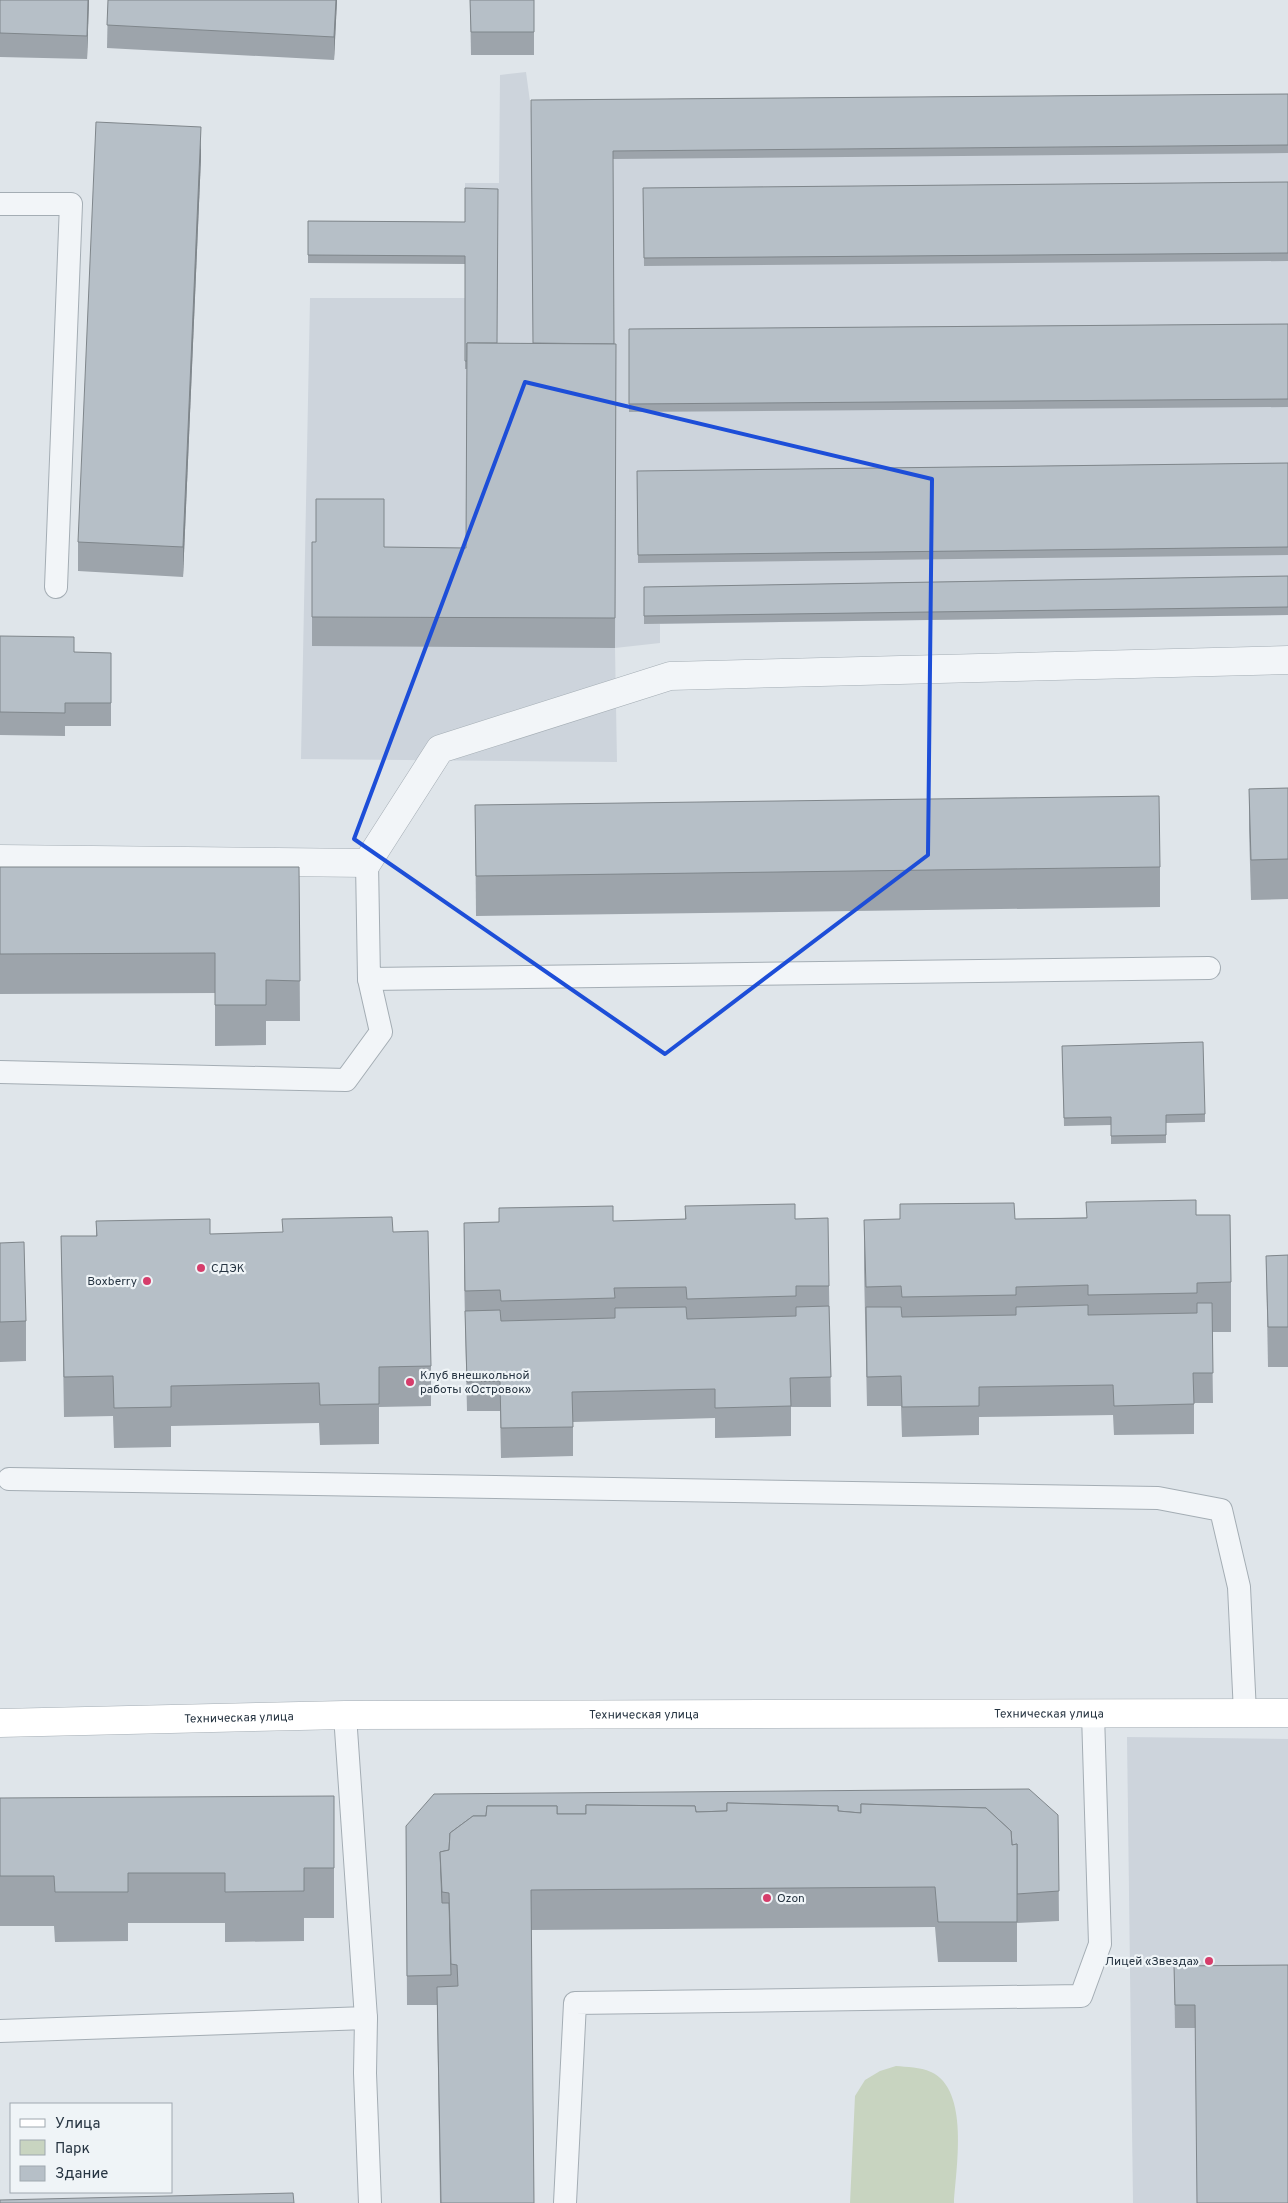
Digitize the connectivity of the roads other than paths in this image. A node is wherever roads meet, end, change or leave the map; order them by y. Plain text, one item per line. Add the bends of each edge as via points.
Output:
1 (0, 204) edge
2 (56, 586) dead end
3 (1288, 660) edge
4 (0, 859) edge
5 (368, 863) junction
6 (1208, 968) dead end
7 (369, 978) junction
8 (0, 1072) edge
9 (10, 1479) dead end
10 (1245, 1713) junction
11 (1288, 1713) edge
12 (1093, 1714) junction
13 (345, 1715) junction
14 (0, 1723) edge
15 (366, 2018) junction
16 (0, 2031) edge
17 (370, 2203) edge
18 (565, 2203) edge

1 - 2 lane via 71,204
3 - 5 street via 670,676 440,748
4 - 5 street
5 - 7 lane
6 - 7 lane
7 - 8 lane via 381,1032 346,1080
9 - 10 lane via 1158,1498 1221,1510 1239,1587
10 - 11 street, Техническая улица
10 - 12 street, Техническая улица
12 - 13 street, Техническая улица
12 - 18 lane via 1100,1944 1081,1996 575,2003
13 - 14 street, Техническая улица
13 - 15 lane
15 - 16 lane
15 - 17 lane

